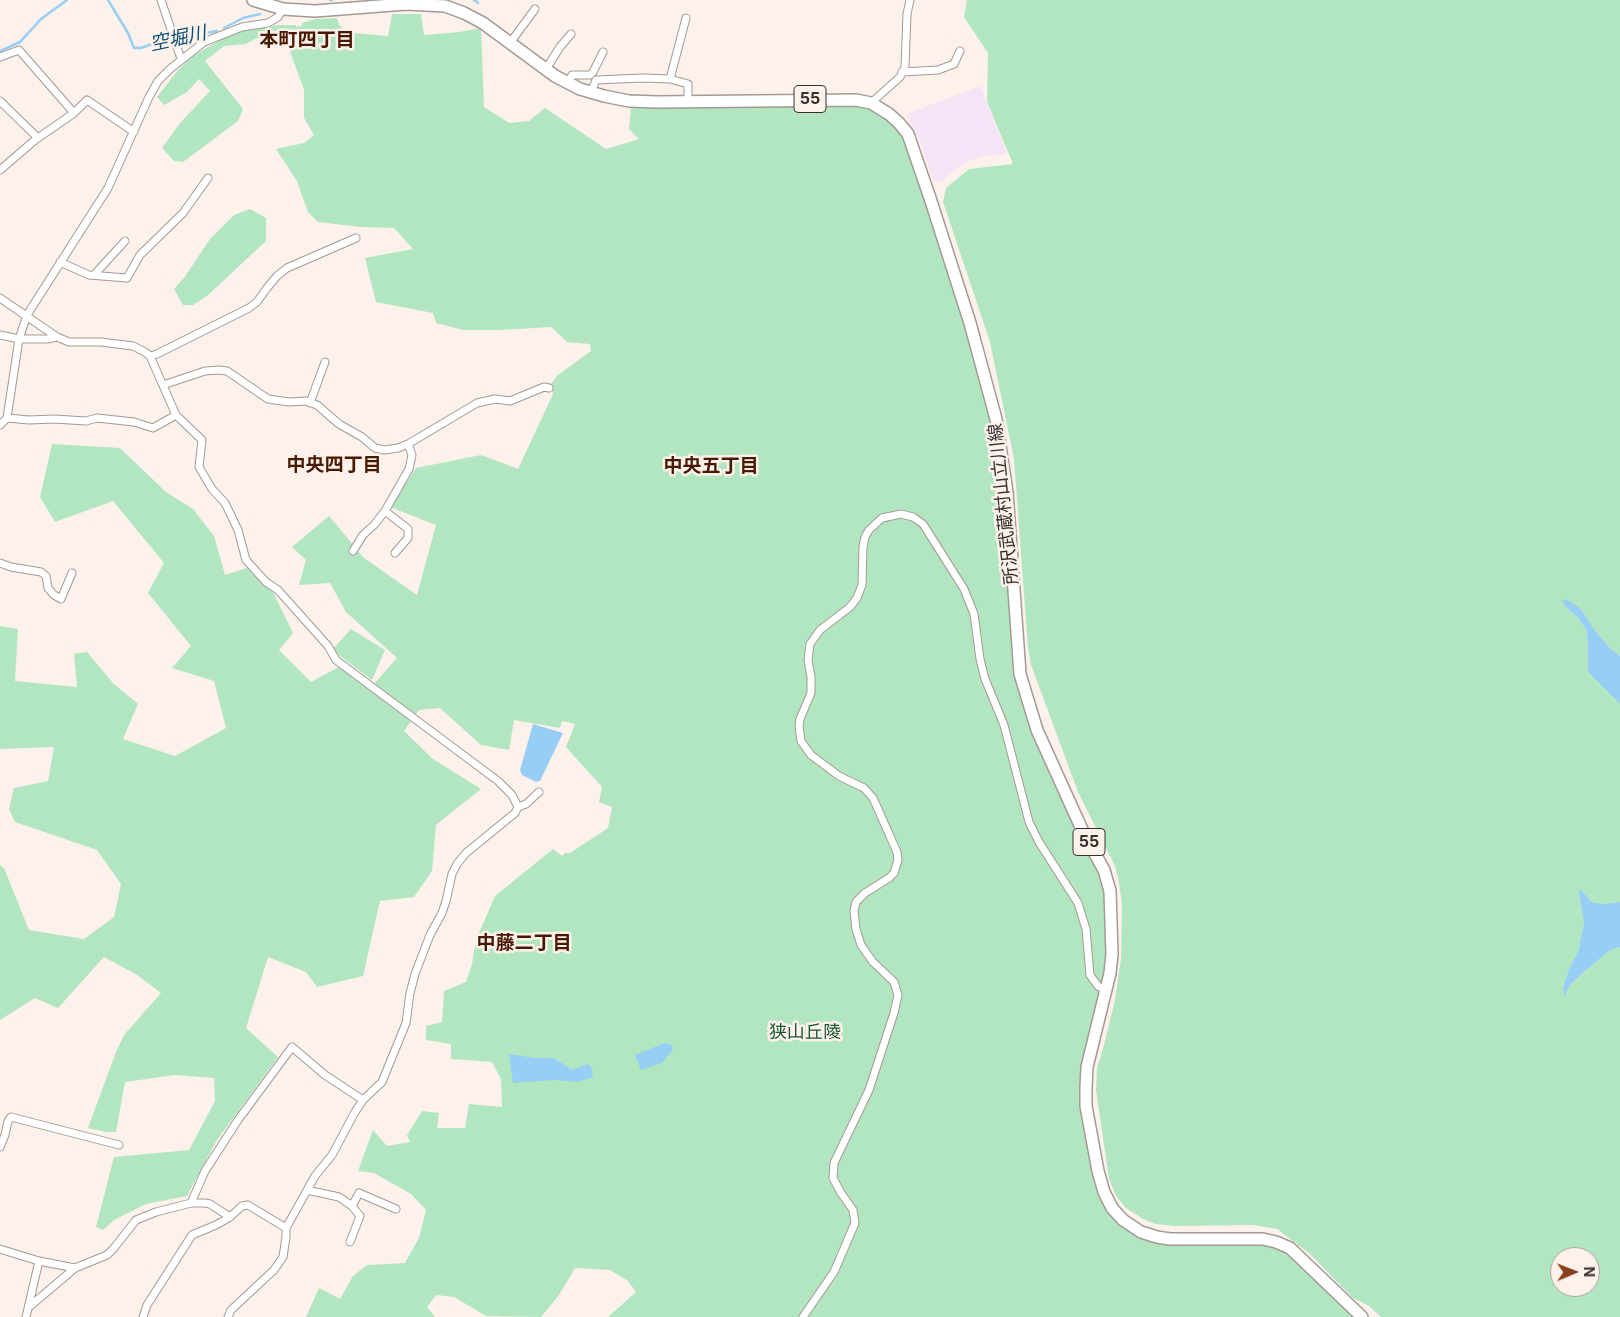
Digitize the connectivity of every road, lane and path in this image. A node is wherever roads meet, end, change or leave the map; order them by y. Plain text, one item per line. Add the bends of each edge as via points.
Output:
1 (161, 0) edge
2 (253, 0) edge
3 (910, 0) edge
4 (366, 4) edge
5 (283, 9) junction
6 (535, 9) dead end
7 (686, 18) dead end
8 (571, 34) dead end
9 (510, 43) junction
10 (960, 51) dead end
11 (603, 52) dead end
12 (0, 57) edge
13 (181, 59) junction
14 (546, 69) junction
15 (902, 72) junction
16 (670, 79) junction
17 (568, 83) junction
18 (591, 92) junction
19 (0, 101) edge
20 (688, 101) junction
21 (871, 103) junction
22 (74, 112) junction
23 (134, 132) junction
24 (38, 138) junction
25 (0, 170) edge
26 (208, 178) dead end
27 (356, 238) dead end
28 (124, 241) dead end
29 (60, 262) junction
30 (94, 275) junction
31 (0, 298) edge
32 (28, 315) junction
33 (0, 335) edge
34 (57, 336) junction
35 (19, 339) junction
36 (150, 356) junction
37 (324, 362) dead end
38 (163, 385) junction
39 (549, 388) dead end
40 (310, 403) junction
41 (176, 415) junction
42 (7, 418) junction
43 (0, 425) edge
44 (408, 444) junction
45 (385, 511) junction
46 (353, 551) dead end
47 (395, 553) dead end
48 (0, 563) edge
49 (72, 573) dead end
50 (539, 792) dead end
51 (518, 807) junction
52 (1107, 991) junction
53 (363, 1100) junction
54 (119, 1145) dead end
55 (0, 1146) edge
56 (307, 1190) junction
57 (191, 1203) junction
58 (352, 1206) junction
59 (396, 1209) dead end
60 (230, 1217) junction
61 (286, 1228) junction
62 (350, 1242) dead end
63 (0, 1249) edge
64 (40, 1261) junction
65 (75, 1268) junction
66 (29, 1307) junction
67 (26, 1317) edge
68 (143, 1317) edge
69 (228, 1317) edge
70 (803, 1317) edge
71 (1362, 1317) edge

1 - 13 street
2 - 5 main road, 所沢武蔵村山立川線 / 55
3 - 15 street
4 - 5 main road, 所沢武蔵村山立川線 / 55 via 316,12
4 - 9 main road, 所沢武蔵村山立川線 / 55 via 445,6 464,13
5 - 13 street via 268,23 242,27 204,42
6 - 9 street
7 - 16 street
8 - 14 street
9 - 14 main road, 所沢武蔵村山立川線 / 55
10 - 15 street via 954,64 938,70
11 - 17 street via 590,75 572,75
12 - 22 street via 19,50
13 - 23 street via 158,81
14 - 17 main road, 所沢武蔵村山立川線 / 55
15 - 21 street
16 - 18 street via 596,80
16 - 20 street via 688,84
17 - 18 main road, 所沢武蔵村山立川線 / 55
18 - 20 main road, 所沢武蔵村山立川線 / 55 via 630,101
19 - 24 street
20 - 21 main road, 所沢武蔵村山立川線 / 55 via 826,99
21 - 52 main road, 所沢武蔵村山立川線 / 55 via 889,114 908,134 970,323 993,409 1007,492 1020,674 1037,730 1104,870 1110,891 1112,954
22 - 23 street via 86,100
22 - 24 street
23 - 29 street via 108,188
24 - 25 street
26 - 30 street via 183,213 140,255 127,278
27 - 36 street via 287,268 249,308
28 - 30 street
29 - 30 street
29 - 32 street
31 - 32 street
32 - 34 street
32 - 35 street
33 - 35 street
34 - 35 street
34 - 36 street via 69,342 133,346
35 - 42 street
36 - 38 street
37 - 40 street
38 - 40 street via 205,370 219,370 235,376 268,399
38 - 41 street
39 - 44 street via 544,387 510,401 477,403
40 - 44 street via 379,450
41 - 42 street via 152,428 134,422 97,418 86,421
41 - 51 street via 202,440 199,466 212,490 225,503 238,530 246,560 284,596 328,646 336,660 498,781
42 - 43 street
44 - 45 street via 412,455 409,469
45 - 46 street
45 - 47 street via 408,529 408,538
48 - 49 street via 41,572 46,576 48,588 61,599
50 - 51 street
51 - 53 street via 457,864 442,913 430,935 412,985 406,1023 396,1050 382,1082
52 - 70 street via 1098,986 1090,975 1086,929 1078,903 1029,822 1004,724 983,669 974,614 964,589 923,524 901,514 882,518 865,537 862,580 857,598 816,634 810,644 811,693 799,726 801,741 811,755 839,776 864,788 873,798 897,852 894,873 864,893 856,902 854,911 861,945 894,982 898,995 869,1090 834,1163 834,1178 853,1210 855,1224 834,1272
52 - 71 main road, 所沢武蔵村山立川線 / 55 via 1087,1067 1086,1106 1098,1170 1112,1208 1123,1220 1157,1237 1263,1239 1290,1248
53 - 56 street via 332,1155
53 - 57 street via 325,1075 292,1047 238,1120 206,1170
54 - 55 street via 11,1117
56 - 58 street via 339,1197
56 - 61 street
57 - 60 street via 210,1204
57 - 65 street via 136,1220 107,1255
58 - 59 street via 359,1193
58 - 62 street via 360,1216
60 - 61 street via 248,1205
60 - 68 street via 192,1235 147,1305
61 - 69 street via 283,1258 231,1310
63 - 64 street
64 - 65 street
64 - 66 street
65 - 66 street
66 - 67 street

